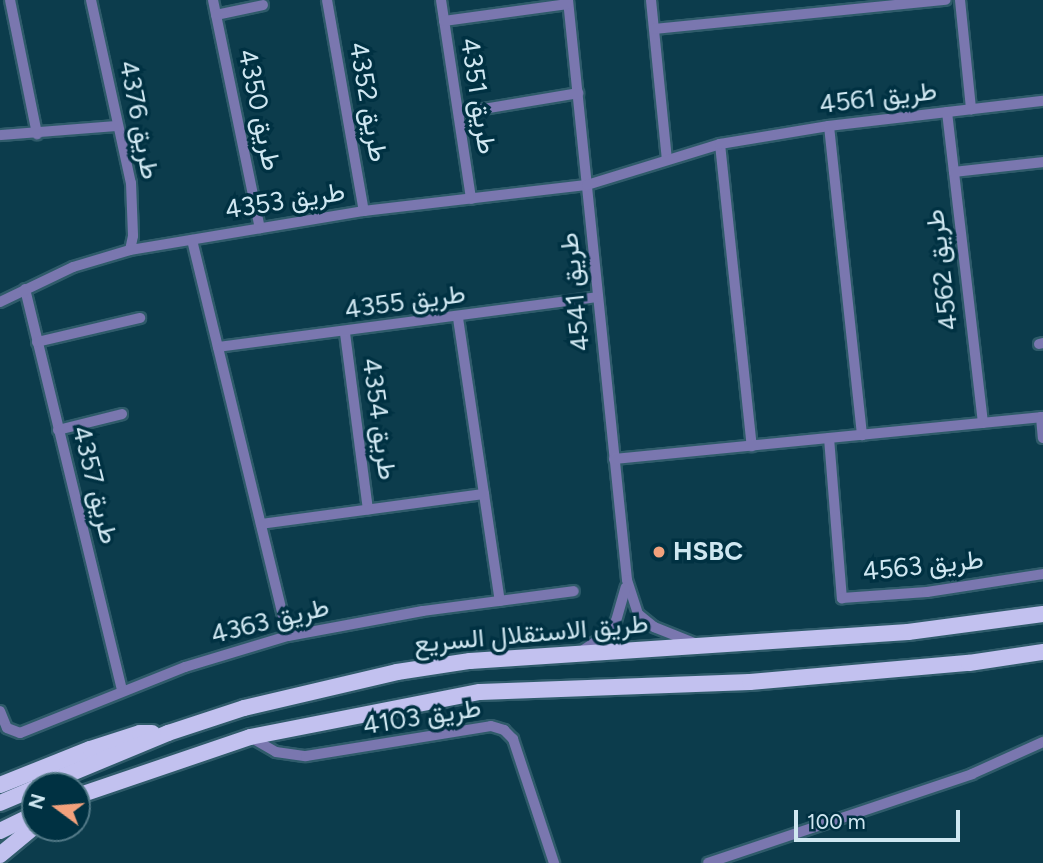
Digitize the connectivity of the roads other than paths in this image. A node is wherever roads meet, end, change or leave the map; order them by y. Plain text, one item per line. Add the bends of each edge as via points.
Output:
1 (10, 0) edge
2 (91, 0) edge
3 (213, 0) edge
4 (327, 0) edge
5 (441, 0) edge
6 (651, 0) edge
7 (946, 0) edge
8 (960, 0) edge
9 (568, 2) edge
10 (263, 5) dead end
11 (216, 15) junction
12 (444, 21) junction
13 (654, 29) junction
14 (578, 93) junction
15 (1043, 101) edge
16 (971, 109) junction
17 (947, 112) junction
18 (458, 113) junction
19 (118, 126) junction
20 (829, 127) junction
21 (37, 134) junction
22 (0, 135) edge
23 (720, 144) junction
24 (667, 159) junction
25 (1043, 162) edge
26 (954, 172) junction
27 (587, 186) junction
28 (471, 199) junction
29 (364, 211) junction
30 (260, 228) junction
31 (192, 240) junction
32 (130, 250) junction
33 (24, 289) junction
34 (598, 297) junction
35 (0, 302) edge
36 (140, 318) dead end
37 (458, 318) junction
38 (345, 333) junction
39 (37, 342) junction
40 (218, 348) junction
41 (122, 414) dead end
42 (1042, 417) edge
43 (983, 423) junction
44 (58, 430) junction
45 (862, 435) junction
46 (829, 438) junction
47 (1043, 438) edge
48 (752, 446) junction
49 (614, 459) junction
50 (484, 494) junction
51 (368, 510) junction
52 (261, 524) junction
53 (1043, 574) edge
54 (627, 580) junction
55 (574, 592) dead end
56 (500, 601) junction
57 (1043, 614) edge
58 (288, 636) junction
59 (696, 645) junction
60 (1043, 652) edge
61 (579, 653) junction
62 (122, 691) junction
63 (0, 711) edge
64 (168, 733) junction
65 (250, 737) junction
66 (1043, 742) edge
67 (74, 772) edge
68 (0, 785) edge
69 (91, 791) edge
70 (21, 794) edge
71 (0, 803) edge
72 (21, 821) edge
73 (0, 831) edge
74 (21, 838) edge
75 (0, 855) edge
76 (554, 863) edge
77 (708, 863) edge

1 - 21 street
2 - 19 street, طريق 4376
3 - 11 street, طريق 4350
4 - 29 street, طريق 4352
5 - 12 street, طريق 4351
6 - 13 street
7 - 13 street
8 - 16 street
9 - 12 street
9 - 14 street, طريق 4541
10 - 11 street
11 - 30 street, طريق 4350
12 - 18 street, طريق 4351
13 - 24 street
14 - 18 street
14 - 27 street, طريق 4541
15 - 16 street, طريق 4561
16 - 17 street, طريق 4561
17 - 20 street, طريق 4561
17 - 26 street, طريق 4562
18 - 28 street, طريق 4351
19 - 21 street
19 - 32 street, طريق 4376 via 131,183
20 - 23 street, طريق 4561
20 - 45 street
21 - 22 street
23 - 24 street, طريق 4561
23 - 48 street
24 - 27 street, طريق 4561
25 - 26 street
26 - 43 street, طريق 4562
27 - 28 street, طريق 4353
27 - 34 street, طريق 4541
28 - 29 street, طريق 4353
29 - 30 street, طريق 4353
30 - 31 street, طريق 4353
31 - 32 street, طريق 4353
31 - 40 street
32 - 33 street, طريق 4353 via 73,267
33 - 35 street, طريق 4353
33 - 39 street, طريق 4357
34 - 37 street, طريق 4355
34 - 49 street, طريق 4541
36 - 39 street
37 - 38 street, طريق 4355
37 - 50 street
38 - 40 street, طريق 4355
38 - 51 street, طريق 4354
39 - 44 street, طريق 4357
40 - 52 street
41 - 44 street
42 - 43 street
42 - 47 street
43 - 45 street
44 - 62 street, طريق 4357
45 - 46 street
46 - 48 street
46 - 53 street, طريق 4563 via 842,598 927,592
48 - 49 street
49 - 54 street, طريق 4541
50 - 51 street, طريق 4354
50 - 56 street
51 - 52 street, طريق 4354
52 - 58 street
54 - 59 street via 638,614 654,627
54 - 61 street via 617,621
55 - 56 street, طريق 4363
56 - 58 street, طريق 4363
57 - 59 main road, طريق الاستقلال السريع via 908,632
58 - 62 street, طريق 4363
59 - 61 main road, طريق الاستقلال السريع
60 - 65 main road, طريق الاستقلال السريع via 750,682 480,692
61 - 64 main road, طريق الاستقلال السريع via 397,672 244,708
62 - 63 street, طريق 4363 via 20,733 7,728
64 - 67 main road, طريق الاستقلال السريع
64 - 68 main road via 140,733
65 - 69 main road, طريق الاستقلال السريع
65 - 76 street, طريق 4103 via 276,752 306,756 491,726 504,730 513,739
66 - 77 street via 972,774
70 - 71 main road
72 - 73 main road
74 - 75 main road

